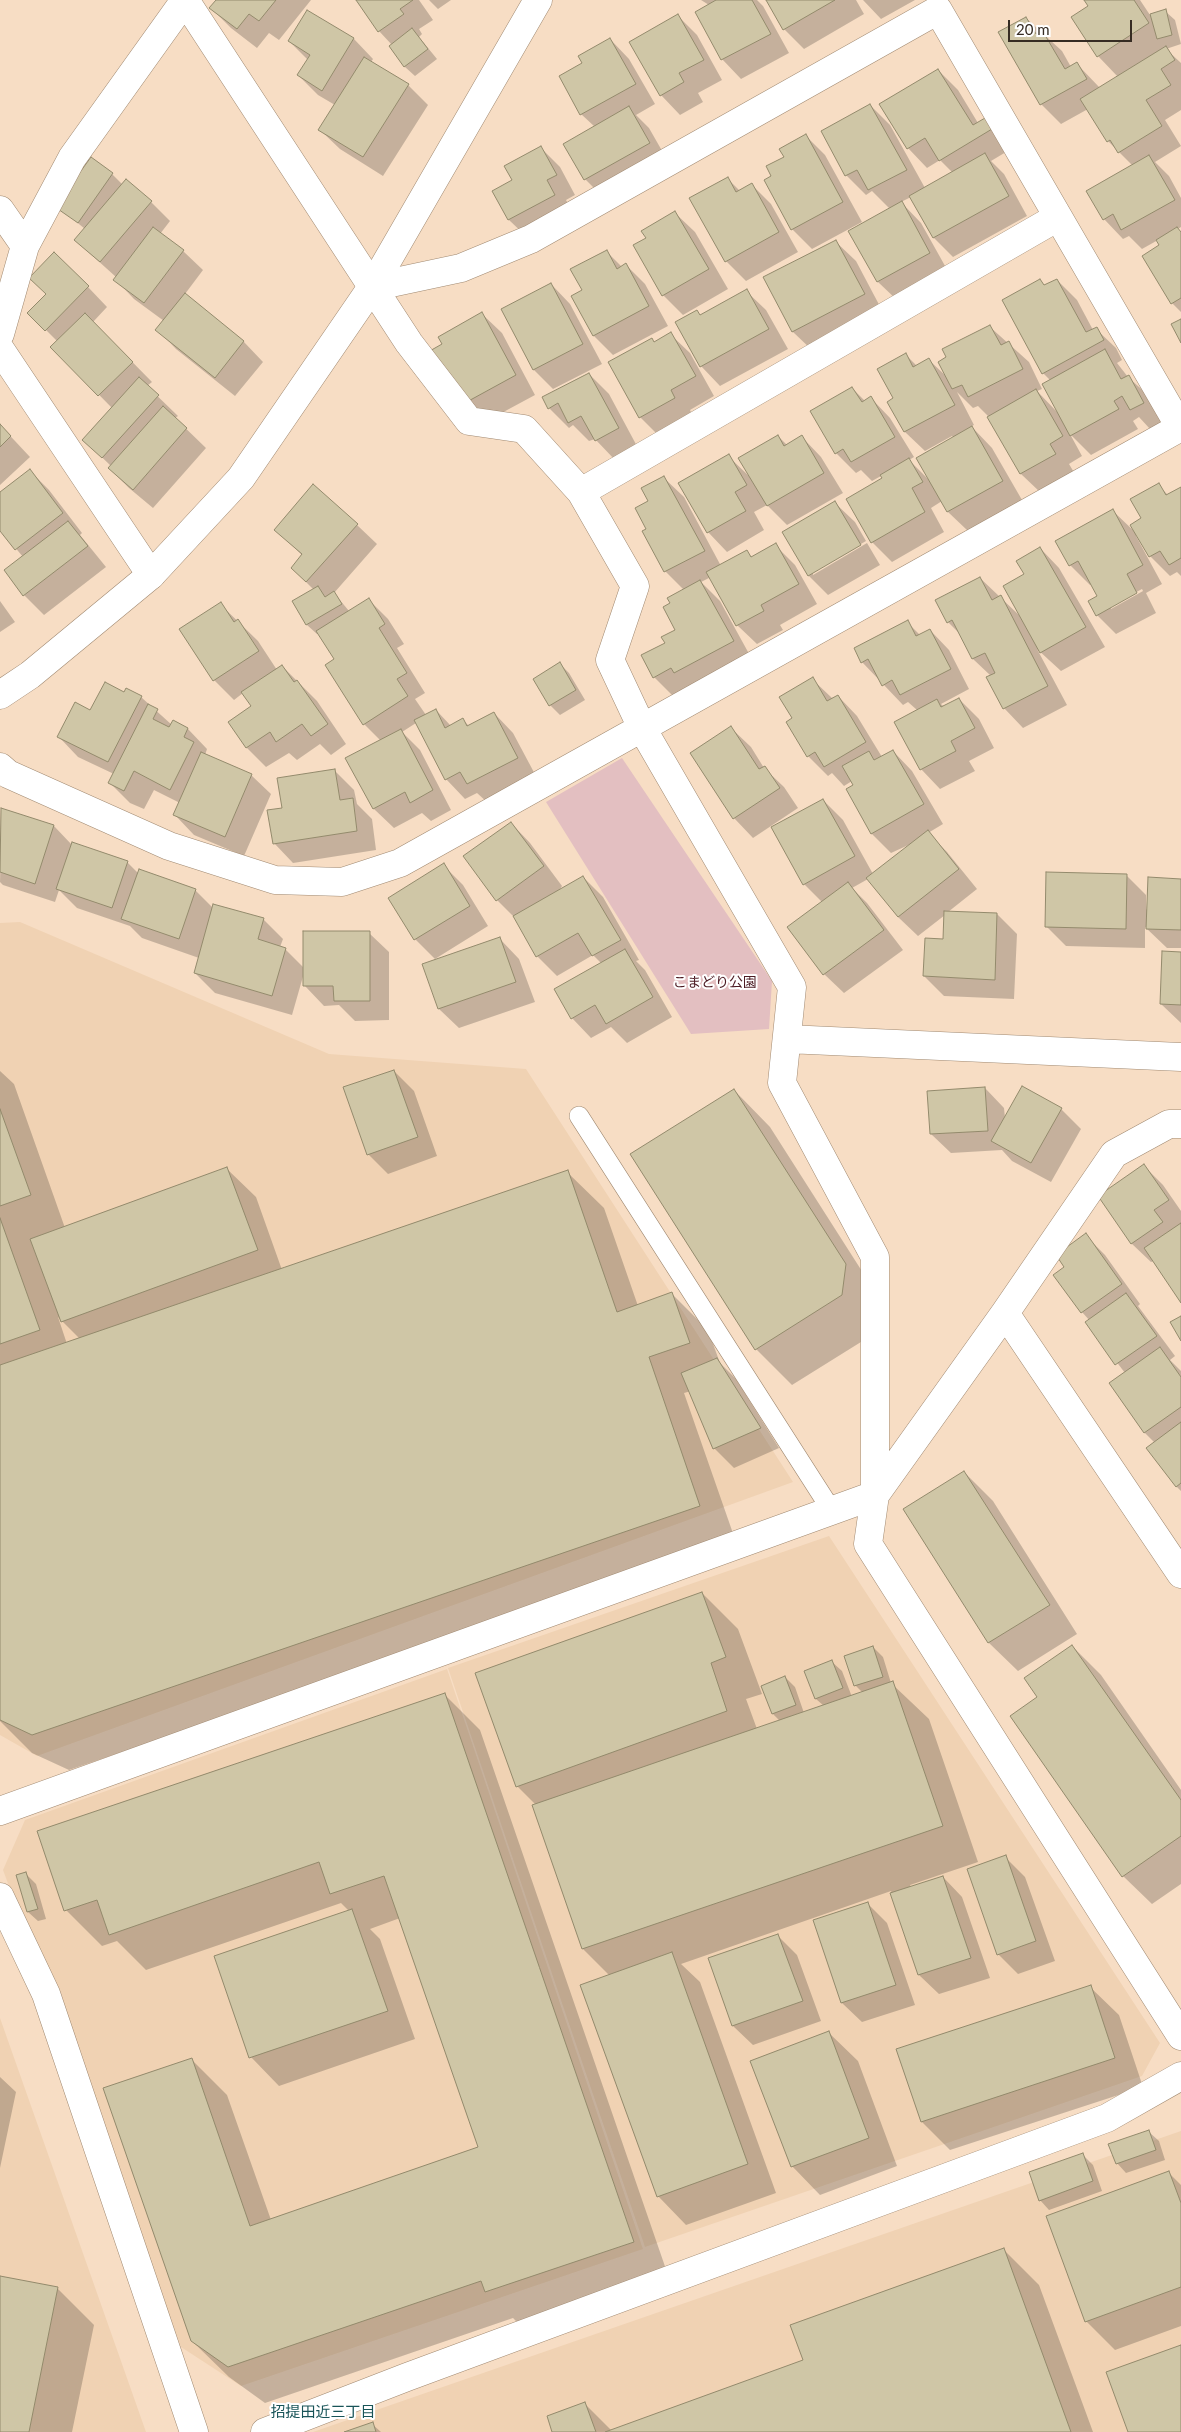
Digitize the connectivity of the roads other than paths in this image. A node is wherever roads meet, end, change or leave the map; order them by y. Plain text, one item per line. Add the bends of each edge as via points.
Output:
1 (185, 0) edge
2 (538, 0) edge
3 (0, 210) edge
4 (1058, 217) junction
5 (25, 246) junction
6 (372, 287) junction
7 (0, 334) edge
8 (0, 349) edge
9 (1181, 427) edge
10 (580, 492) junction
11 (151, 575) junction
12 (0, 695) edge
13 (642, 728) junction
14 (0, 767) edge
15 (787, 1039) junction
16 (1181, 1057) edge
17 (579, 1116) dead end
18 (1177, 1131) edge
19 (1005, 1313) junction
20 (875, 1495) junction
21 (832, 1511) junction
22 (1181, 1574) edge
23 (0, 1812) edge
24 (0, 1897) edge
25 (1181, 2036) edge
26 (1181, 2076) edge
27 (194, 2432) edge
28 (266, 2432) edge

1 - 5 street via 72,158
1 - 6 street
2 - 6 street
3 - 5 street
4 - 6 street via 938,10 531,239 461,268
4 - 9 street
4 - 10 street
5 - 7 street
6 - 10 street via 409,343 469,420 524,429
6 - 11 street via 241,478
8 - 11 street
9 - 13 street
10 - 13 street via 635,586 610,660
11 - 12 street via 30,675
13 - 14 street via 400,863 342,882 275,880 169,846 8,774
13 - 15 street via 792,987
15 - 16 street
15 - 20 street via 782,1083 875,1257
17 - 21 lane
18 - 19 street via 1114,1154
19 - 20 street
19 - 22 street
20 - 21 street
20 - 25 street via 868,1544
21 - 23 street
24 - 27 street via 46,1994
26 - 28 street via 1107,2118

